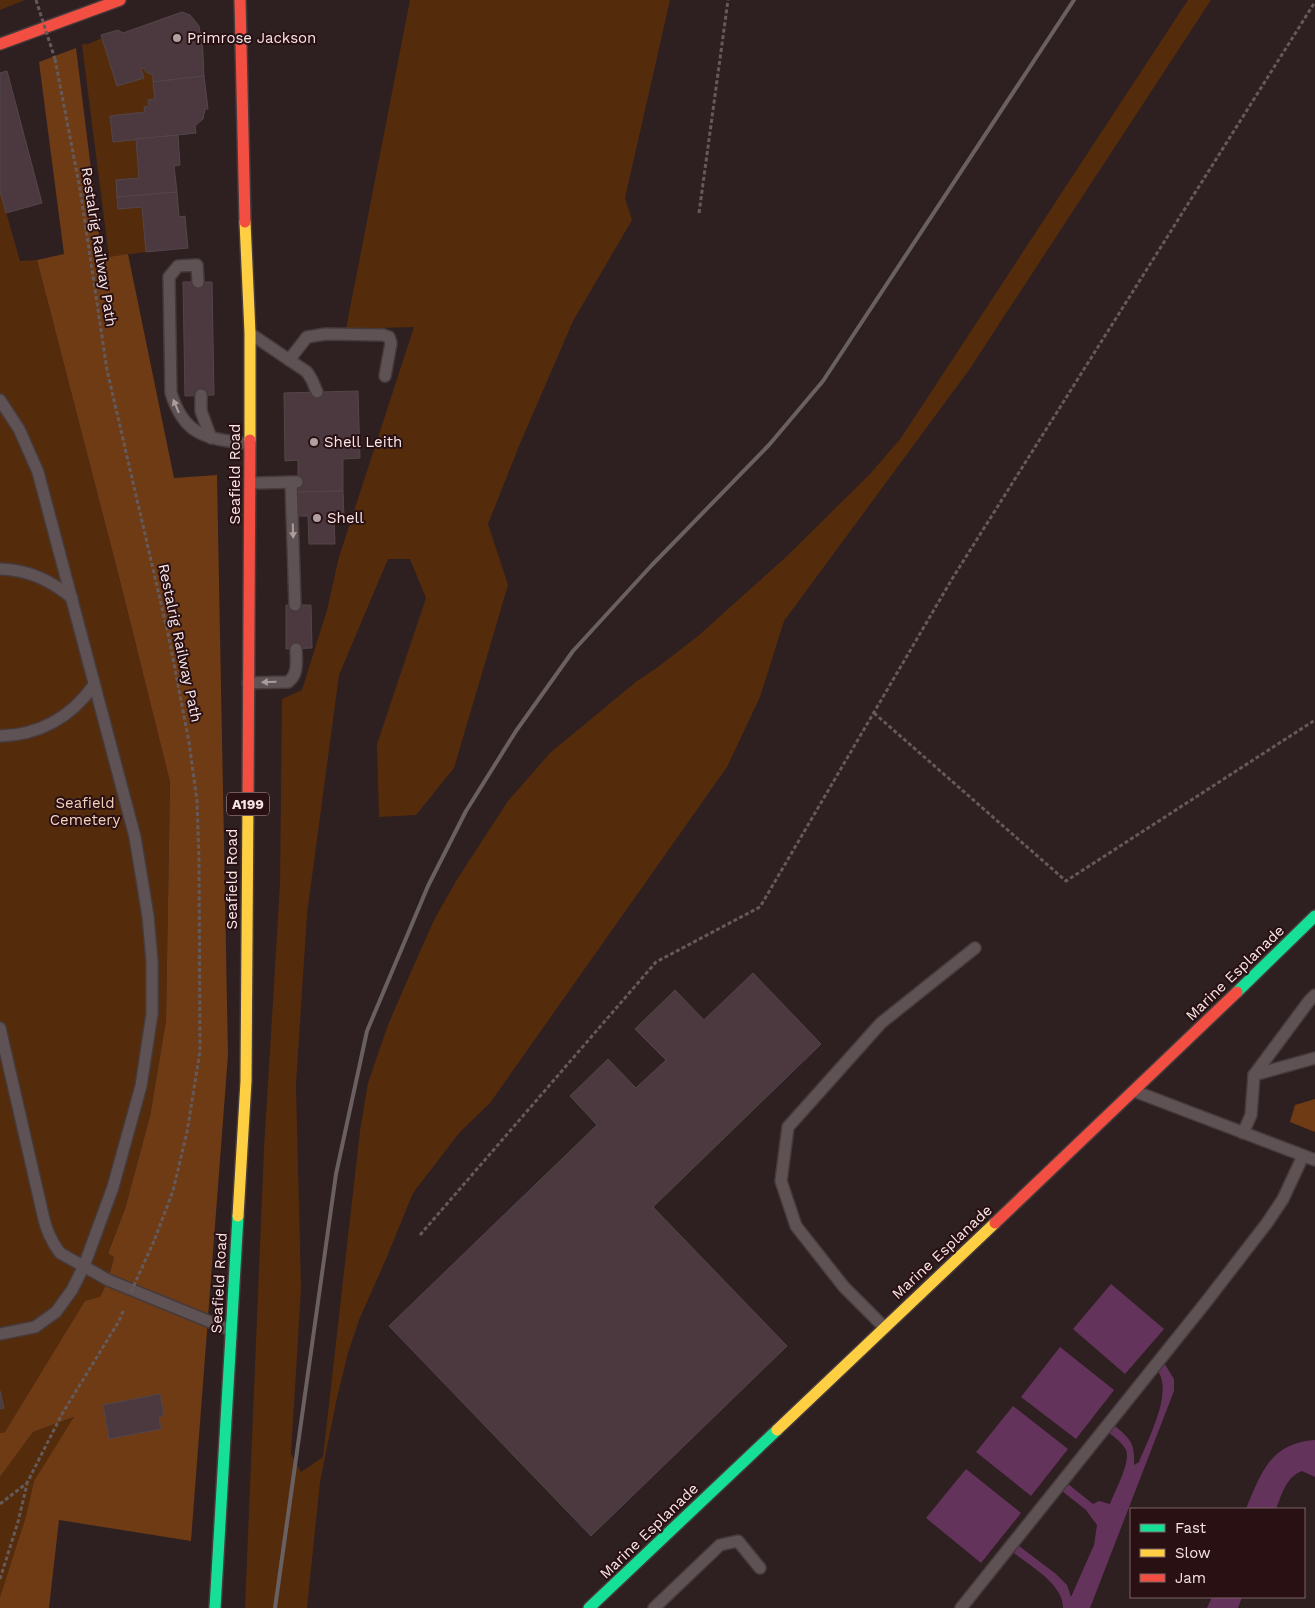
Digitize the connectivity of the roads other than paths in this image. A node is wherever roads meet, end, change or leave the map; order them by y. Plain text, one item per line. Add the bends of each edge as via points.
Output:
1 (120, 0) edge
2 (240, 0) edge
3 (0, 44) edge
4 (198, 282) dead end
5 (250, 333) junction
6 (289, 360) junction
7 (385, 376) dead end
8 (317, 392) dead end
9 (201, 395) dead end
10 (0, 400) edge
11 (211, 438) junction
12 (250, 444) junction
13 (250, 484) junction
14 (0, 569) edge
15 (72, 598) junction
16 (295, 605) dead end
17 (296, 649) dead end
18 (248, 683) junction
19 (94, 685) junction
20 (0, 736) edge
21 (1315, 916) edge
22 (975, 948) dead end
23 (1315, 995) edge
24 (0, 1028) edge
25 (1315, 1058) edge
26 (1254, 1075) junction
27 (1134, 1091) junction
28 (1243, 1134) junction
29 (1303, 1156) junction
30 (1315, 1160) edge
31 (84, 1266) junction
32 (884, 1327) junction
33 (232, 1330) junction
34 (0, 1334) edge
35 (760, 1568) dead end
36 (215, 1608) edge
37 (589, 1608) edge
38 (654, 1608) edge
39 (961, 1608) edge

1 - 3 main road
2 - 5 main road, Seafield Road / A199
11 -> 4 lane via 186,423 175,407 171,392 169,277 178,266 197,265
5 - 6 lane
5 - 12 main road, Seafield Road / A199
6 - 7 lane via 307,337 326,334 384,335 391,343
6 - 8 lane via 307,372
9 - 11 lane via 201,411
10 - 15 lane via 19,429 38,472
11 - 12 lane
12 - 13 main road, Seafield Road / A199
13 -> 16 lane via 295,482
13 - 18 main road, Seafield Road / A199
14 - 15 lane via 30,573 45,579
15 - 19 lane
17 -> 18 lane via 296,672 288,682
18 - 33 main road, Seafield Road / A199 via 246,1081
19 - 20 lane via 77,706 54,723 28,733
19 - 31 lane via 140,861 150,938 152,1014 141,1086 113,1187
21 - 27 main road, Marine Esplanade
22 - 32 lane via 881,1022 788,1127 781,1181 796,1226 844,1287
23 - 26 lane
24 - 31 lane via 46,1229 60,1253
25 - 26 lane
26 - 28 lane via 1251,1115
27 - 28 lane
27 - 32 main road, Marine Esplanade
28 - 29 lane
29 - 30 lane
29 - 39 lane via 1283,1199 1267,1223
31 - 33 lane via 108,1280
31 - 34 lane via 56,1312 35,1327
32 - 37 main road, Marine Esplanade
33 - 36 main road, Seafield Road / A199
35 - 38 lane via 738,1541 720,1545

